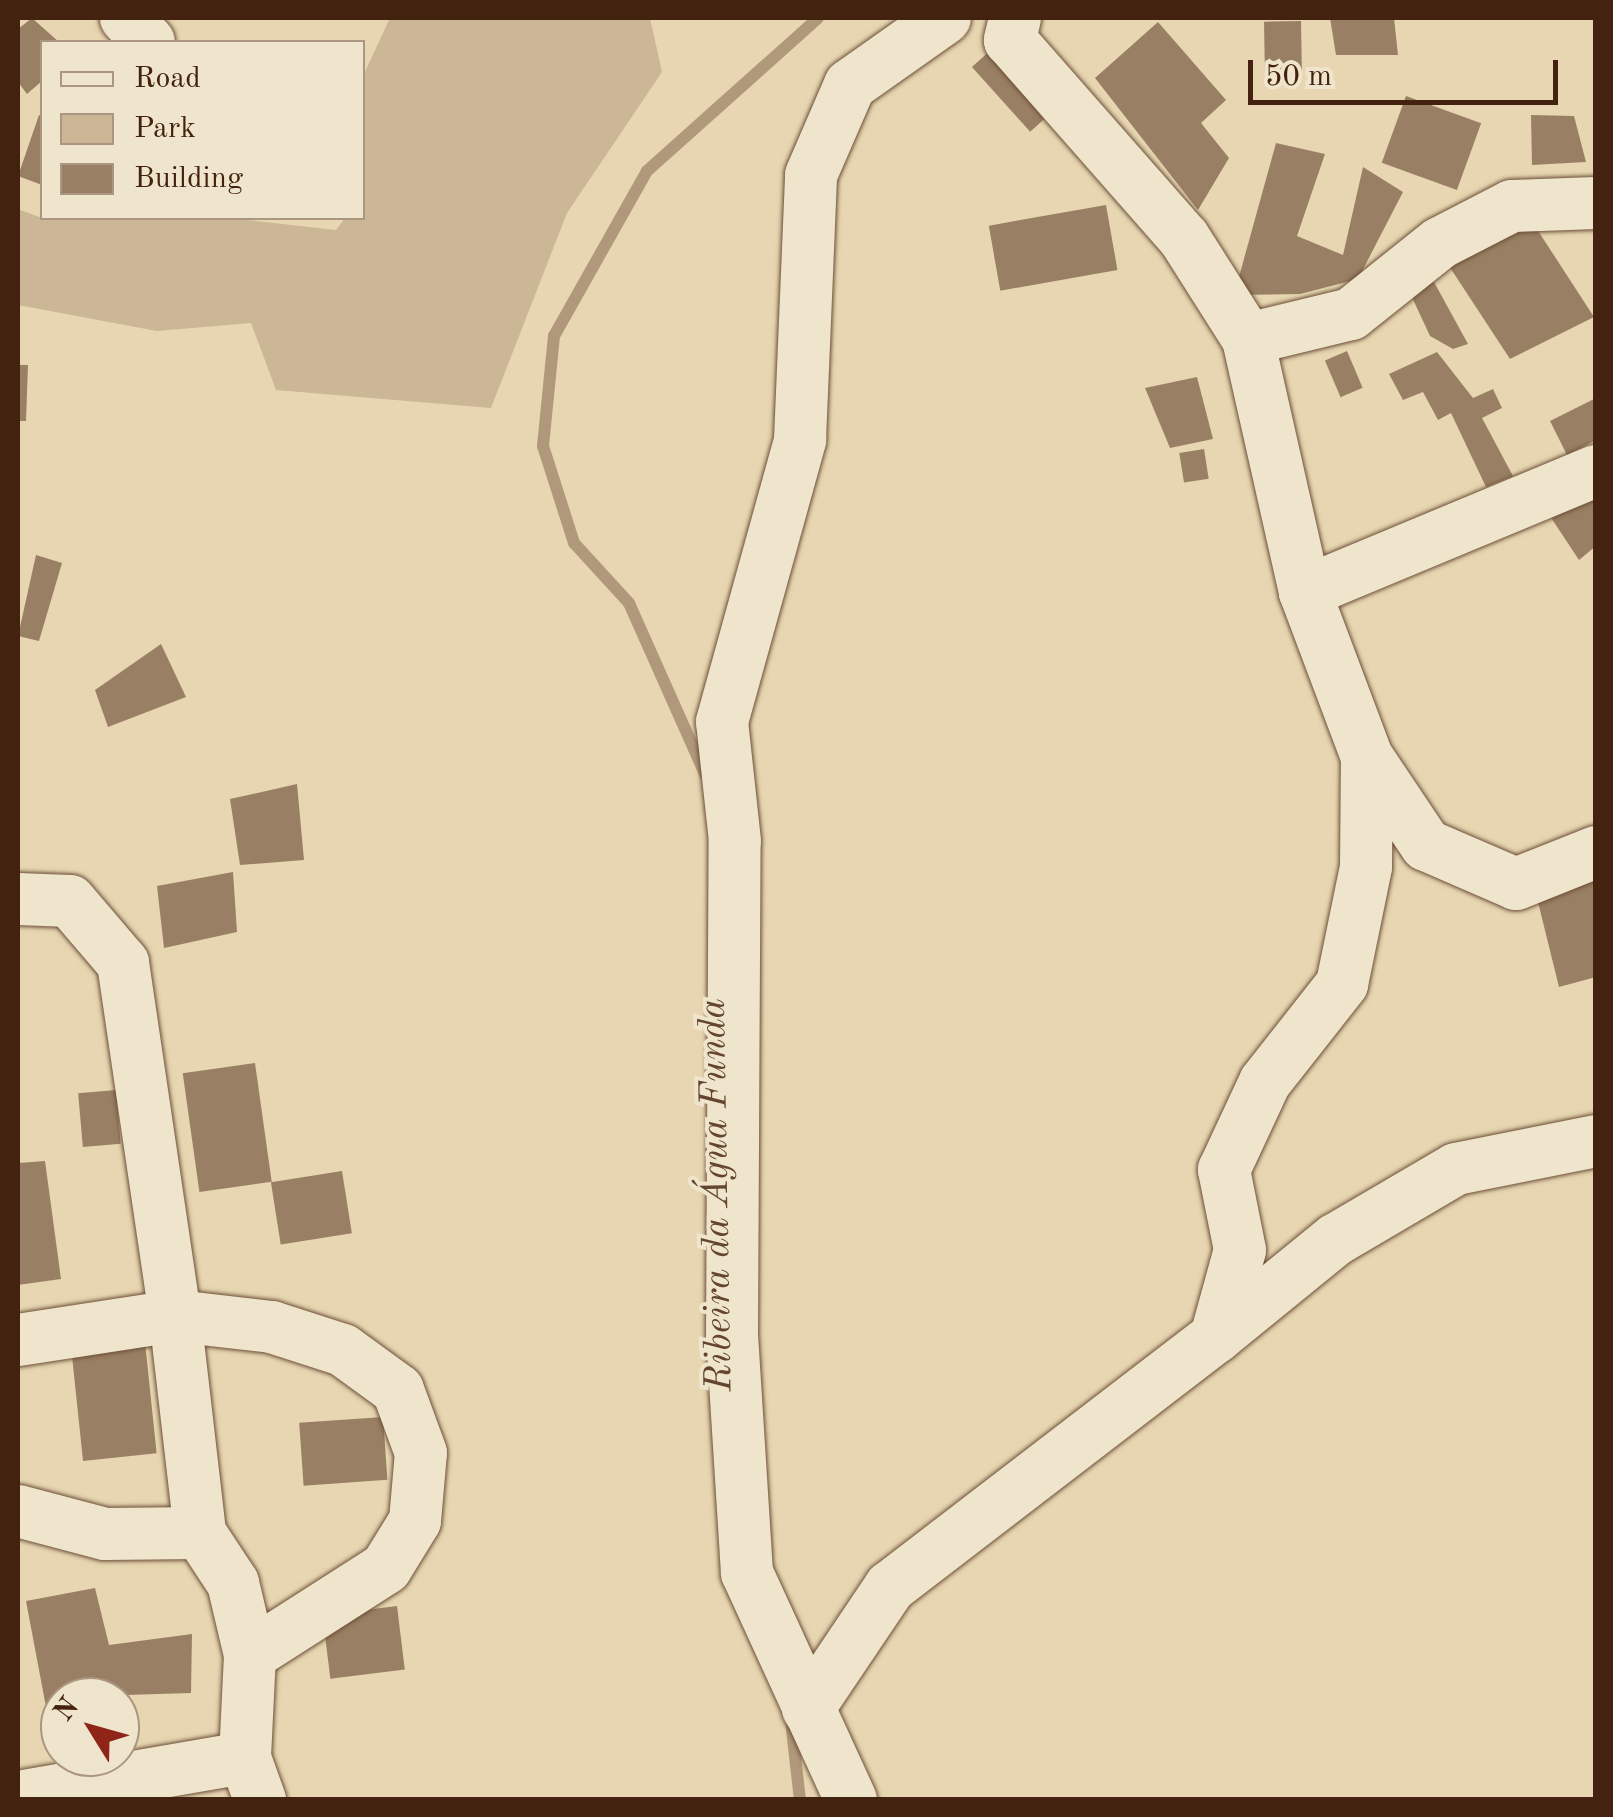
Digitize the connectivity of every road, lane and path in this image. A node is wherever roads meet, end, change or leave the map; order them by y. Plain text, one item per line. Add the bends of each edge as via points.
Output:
1 (126, 18) edge
2 (945, 18) edge
3 (1014, 18) edge
4 (147, 40) edge
5 (1596, 203) edge
6 (1248, 338) junction
7 (1596, 471) edge
8 (1305, 592) junction
9 (1368, 757) junction
10 (1596, 852) edge
11 (18, 862) edge
12 (18, 899) edge
13 (70, 901) junction
14 (1592, 1150) edge
15 (175, 1316) junction
16 (1216, 1337) junction
17 (18, 1340) edge
18 (18, 1511) edge
19 (200, 1533) junction
20 (250, 1655) junction
21 (808, 1709) junction
22 (253, 1779) edge
23 (22, 1786) edge
24 (851, 1800) edge

1 - 4 street
2 - 21 street via 850,85 812,175 800,440 722,722 736,841 732,1337 746,1573
3 - 6 street via 1010,40 1184,238
5 - 6 street via 1512,206 1440,243 1351,314
6 - 8 street
7 - 8 street
8 - 9 street
9 - 10 street via 1426,845 1516,884
9 - 16 street via 1366,867 1342,984 1265,1082 1224,1170 1240,1250
11 - 13 street
12 - 13 street
13 - 15 street via 123,962
14 - 16 street via 1456,1169 1335,1240
15 - 17 street
15 - 19 street
15 - 20 street via 272,1327 343,1350 398,1390 420,1453 415,1521 386,1568
16 - 21 street via 890,1588
18 - 19 street via 105,1534
19 - 20 street via 233,1582
20 - 22 street
21 - 24 street
22 - 23 street

